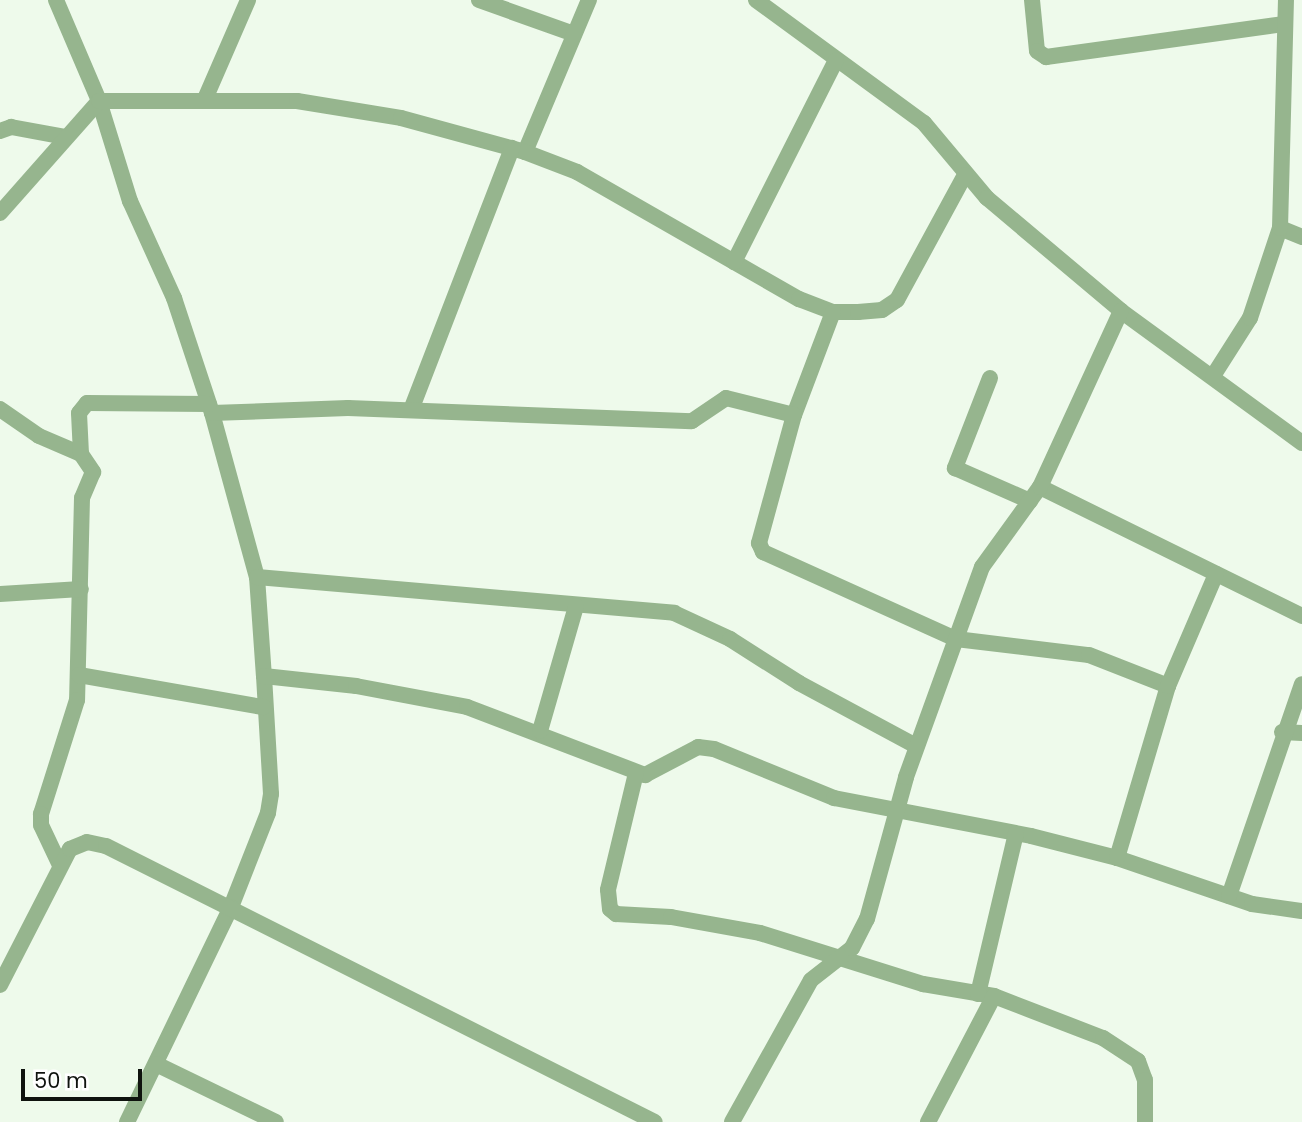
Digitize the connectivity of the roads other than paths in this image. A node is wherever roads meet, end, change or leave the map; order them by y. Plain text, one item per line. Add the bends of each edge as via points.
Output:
1 (56, 0) edge
2 (248, 0) edge
3 (479, 0) edge
4 (589, 0) edge
5 (756, 0) edge
6 (1031, 0) edge
7 (1286, 0) edge
8 (1285, 24) junction
9 (574, 34) junction
10 (836, 60) junction
11 (205, 99) junction
12 (99, 101) junction
13 (0, 131) edge
14 (66, 137) junction
15 (518, 150) junction
16 (965, 175) junction
17 (0, 213) edge
18 (1279, 228) junction
19 (1302, 237) edge
20 (734, 262) junction
21 (1121, 311) junction
22 (833, 312) junction
23 (1213, 376) junction
24 (990, 378) dead end
25 (210, 408) junction
26 (0, 409) edge
27 (411, 410) junction
28 (793, 415) junction
29 (1302, 443) edge
30 (81, 454) junction
31 (1040, 487) junction
32 (1030, 501) junction
33 (1216, 574) junction
34 (257, 577) junction
35 (81, 589) junction
36 (0, 594) edge
37 (576, 606) junction
38 (1302, 616) edge
39 (956, 639) junction
40 (79, 675) junction
41 (264, 676) junction
42 (1302, 684) edge
43 (1168, 686) junction
44 (263, 707) junction
45 (540, 731) junction
46 (1282, 732) junction
47 (1302, 733) edge
48 (916, 746) junction
49 (636, 773) junction
50 (897, 811) junction
51 (1016, 833) junction
52 (1117, 858) junction
53 (59, 863) junction
54 (1228, 896) junction
55 (231, 907) junction
56 (1302, 911) edge
57 (7, 958) edge
58 (840, 958) junction
59 (0, 985) edge
60 (986, 995) junction
61 (156, 1064) junction
62 (127, 1122) edge
63 (276, 1122) edge
64 (656, 1122) edge
65 (732, 1122) edge
66 (928, 1122) edge
67 (1145, 1122) edge

1 - 12 street
2 - 11 street
3 - 9 street
4 - 9 street
5 - 10 street
6 - 8 street via 1037,51 1046,57
7 - 8 street
8 - 18 street
9 - 15 street
10 - 16 street via 924,123
10 - 20 street
11 - 12 street
11 - 15 street via 297,101 351,108
12 - 14 street
12 - 25 street via 130,201 174,298
13 - 14 street via 11,127
14 - 17 street
15 - 20 street via 577,172
15 - 27 street
16 - 21 street
16 - 22 street via 897,300 882,310
18 - 19 street
18 - 23 street via 1250,318
20 - 22 street via 799,299
21 - 23 street
21 - 31 street
22 - 28 street
23 - 29 street
24 - 32 street via 955,468
25 - 27 street
25 - 30 street via 87,403 79,412
25 - 34 street
26 - 30 street via 39,436
27 - 28 street via 692,421 726,398
28 - 39 street via 759,543 763,552
30 - 35 street via 93,472 82,498
31 - 32 street
31 - 33 street
32 - 39 street via 982,567
33 - 38 street
33 - 43 street
34 - 37 street
34 - 41 street
35 - 36 street
35 - 40 street
37 - 45 street
37 - 48 street via 658,609 681,616
39 - 43 street via 1089,655
39 - 48 street
40 - 44 street
40 - 53 street via 75,709 41,814 41,825
41 - 44 street
41 - 45 street via 356,685 467,707
42 - 46 street
43 - 52 street
44 - 55 street via 271,794
45 - 49 street
46 - 47 street
46 - 54 street
48 - 50 street
49 - 50 street via 654,774 698,747 714,749 834,798
49 - 58 street via 608,890 610,909 616,914 712,923
50 - 51 street
50 - 58 street via 867,919 852,948
51 - 52 street
51 - 60 street
52 - 54 street
53 - 55 street via 70,849 87,842 106,846
53 - 57 street
54 - 56 street
55 - 61 street
55 - 64 street
57 - 59 street
58 - 60 street via 923,984
58 - 65 street via 811,980
60 - 66 street
60 - 67 street via 1103,1038 1138,1061 1145,1080
61 - 62 street
61 - 63 street

